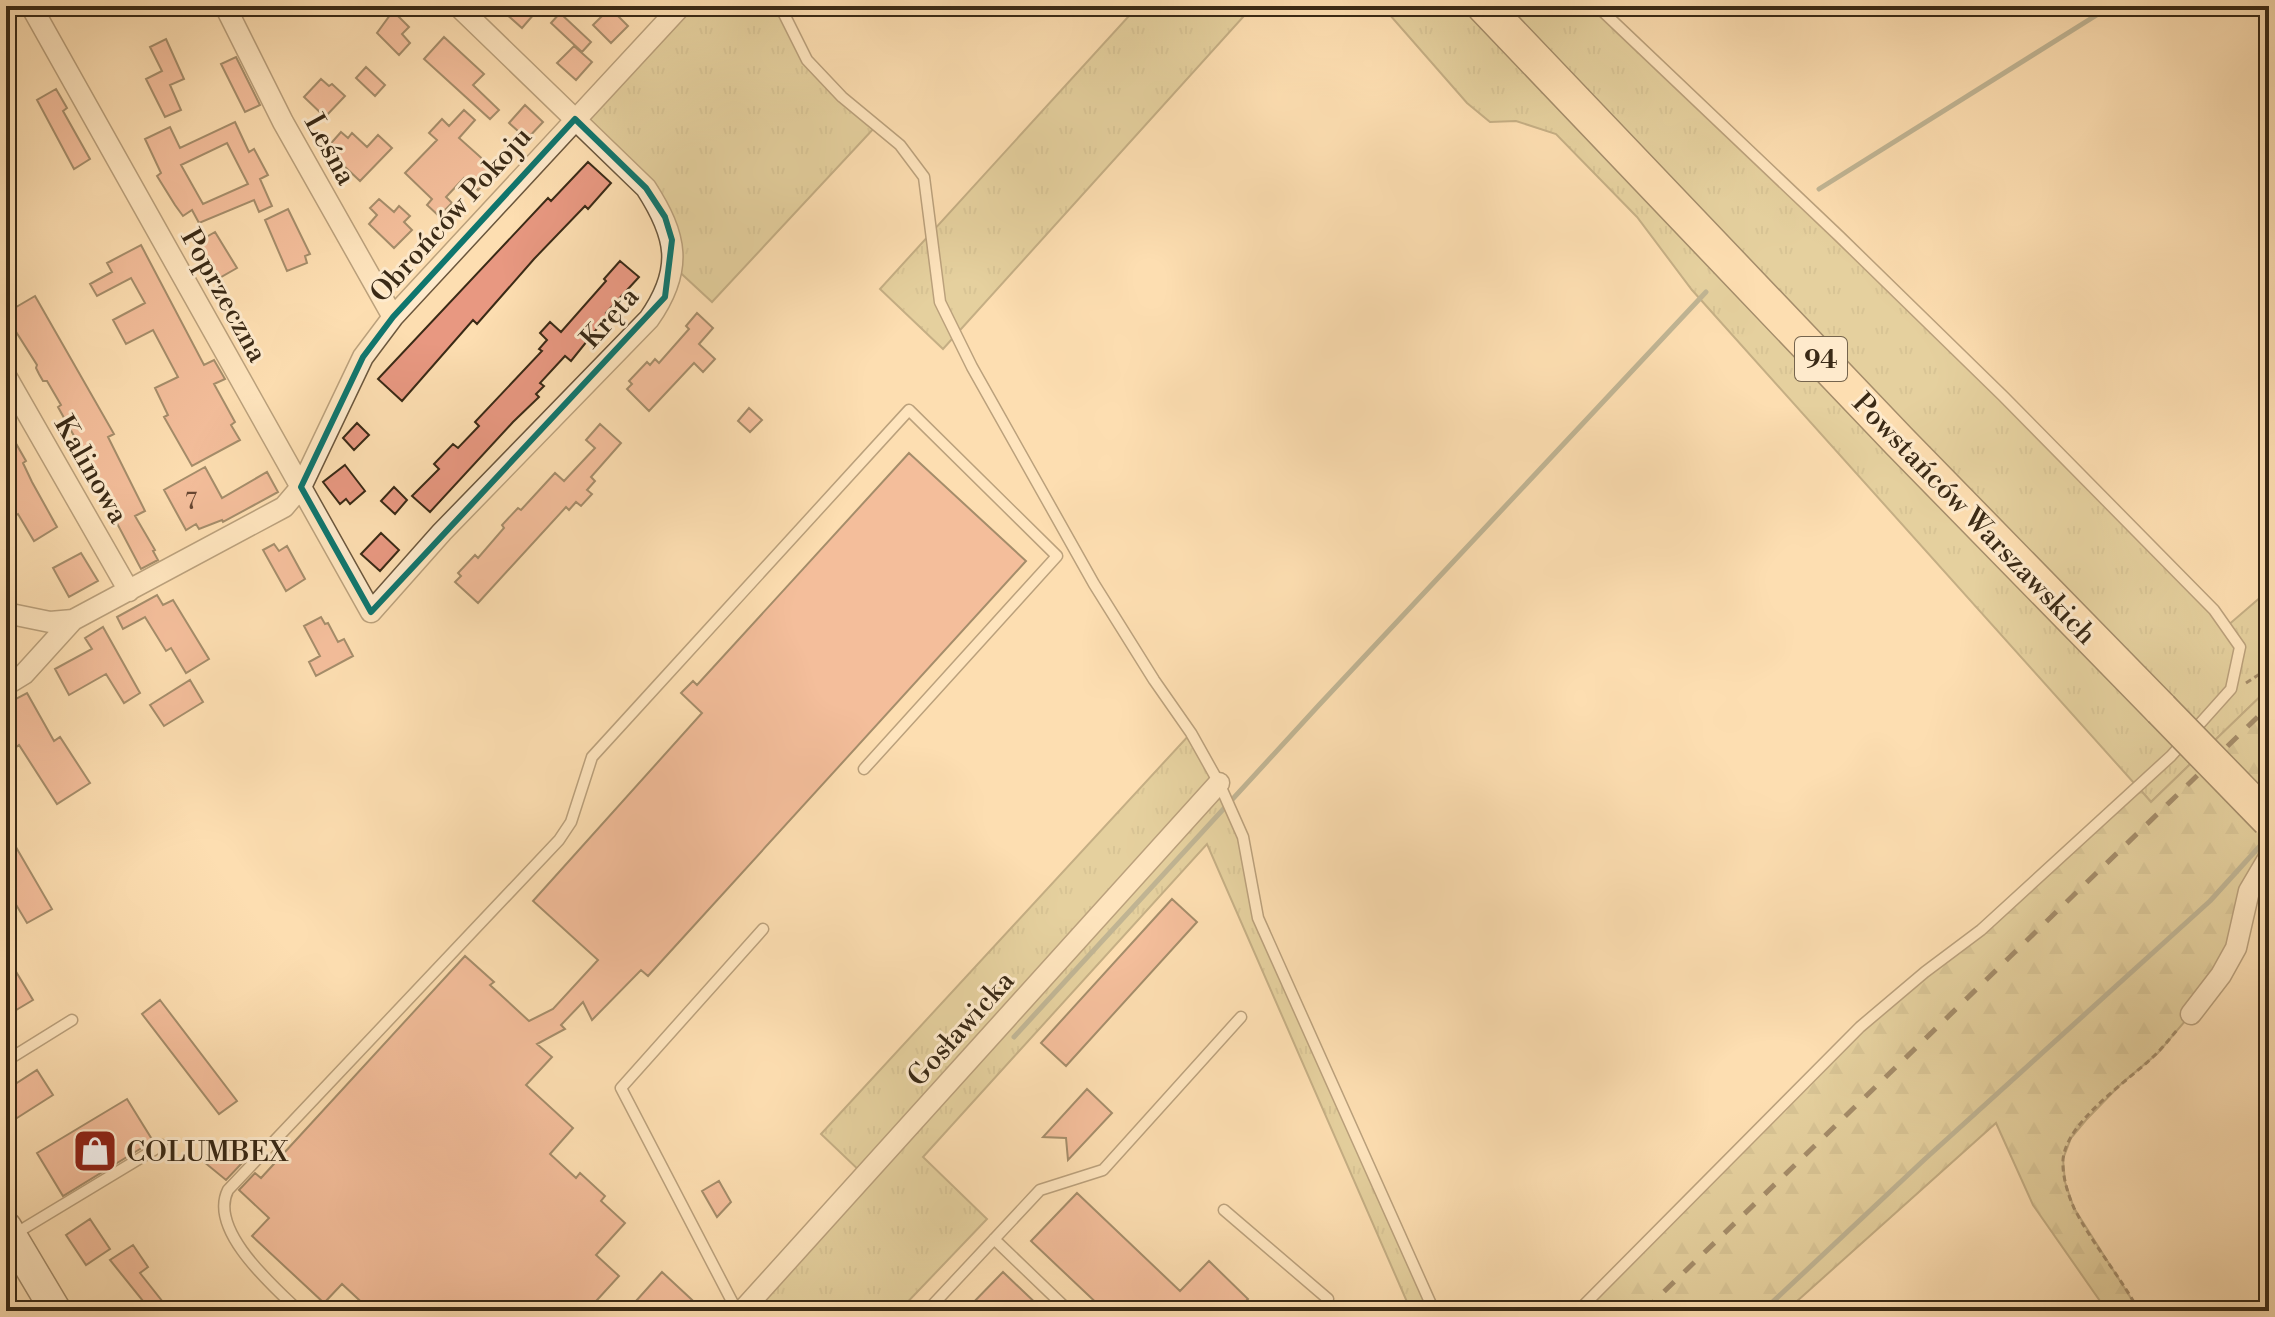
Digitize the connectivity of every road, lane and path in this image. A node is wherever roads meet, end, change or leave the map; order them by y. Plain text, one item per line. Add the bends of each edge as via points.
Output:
1 (31, 6) edge
2 (225, 6) edge
3 (681, 6) edge
4 (780, 6) edge
5 (1484, 6) edge
6 (1597, 6) edge
7 (460, 7) edge
8 (575, 119) junction
9 (393, 317) junction
10 (6, 376) edge
11 (301, 487) junction
12 (129, 591) junction
13 (371, 612) joint
14 (6, 613) edge
15 (73, 620) junction
16 (2269, 668) edge
17 (6, 685) edge
18 (2231, 689) junction
19 (864, 769) dead end
20 (1219, 783) junction
21 (2269, 820) edge
22 (2269, 857) edge
23 (763, 929) dead end
24 (2191, 1014) joint
25 (1241, 1017) dead end
26 (72, 1020) dead end
27 (6, 1061) edge
28 (162, 1145) dead end
29 (1224, 1210) dead end
30 (8, 1231) edge
31 (994, 1239) junction
32 (56, 1311) edge
33 (299, 1311) edge
34 (739, 1311) edge
35 (927, 1311) edge
36 (1069, 1311) edge
37 (1317, 1311) edge
38 (1434, 1311) edge
39 (1578, 1311) edge
40 (2139, 1311) edge

1 - 11 street, Poprzeczna
2 - 9 street, Leśna via 283,122
3 - 8 street, Obrońców Pokoju
4 - 20 lane via 807,60 900,145 924,177 940,302 1094,584
5 - 21 main road, Powstańców Warszawskich / 94, bridge
6 - 18 lane via 1883,278 2214,610 2240,647
7 - 8 street, Kręta
8 - 9 street, Obrońców Pokoju
8 - 13 street, Kręta via 646,188 665,217 672,240 665,297
9 - 11 street, Obrońców Pokoju via 363,357
10 - 12 street, Kalinowa
11 - 12 street via 284,507
11 - 13 street, Poprzeczna
12 - 15 street
14 - 15 street via 50,622
15 - 17 street via 24,674
16 - 18 path
18 - 39 lane via 2171,756 1981,930 1860,1027
19 - 33 lane via 1057,556 909,410 592,757 571,822 559,840 228,1190 223,1213 236,1241
20 - 34 street, Gosławicka
20 - 38 lane via 1243,837 1258,918
22 - 24 street via 2249,891 2236,948
23 - 34 lane via 621,1088
24 - 40 path via 2158,1053 2086,1120 2063,1159 2074,1208
25 - 31 lane via 1103,1170 1040,1190
26 - 27 lane
28 - 30 lane
29 - 37 lane via 1328,1299
30 - 32 street
31 - 35 lane
31 - 36 lane

